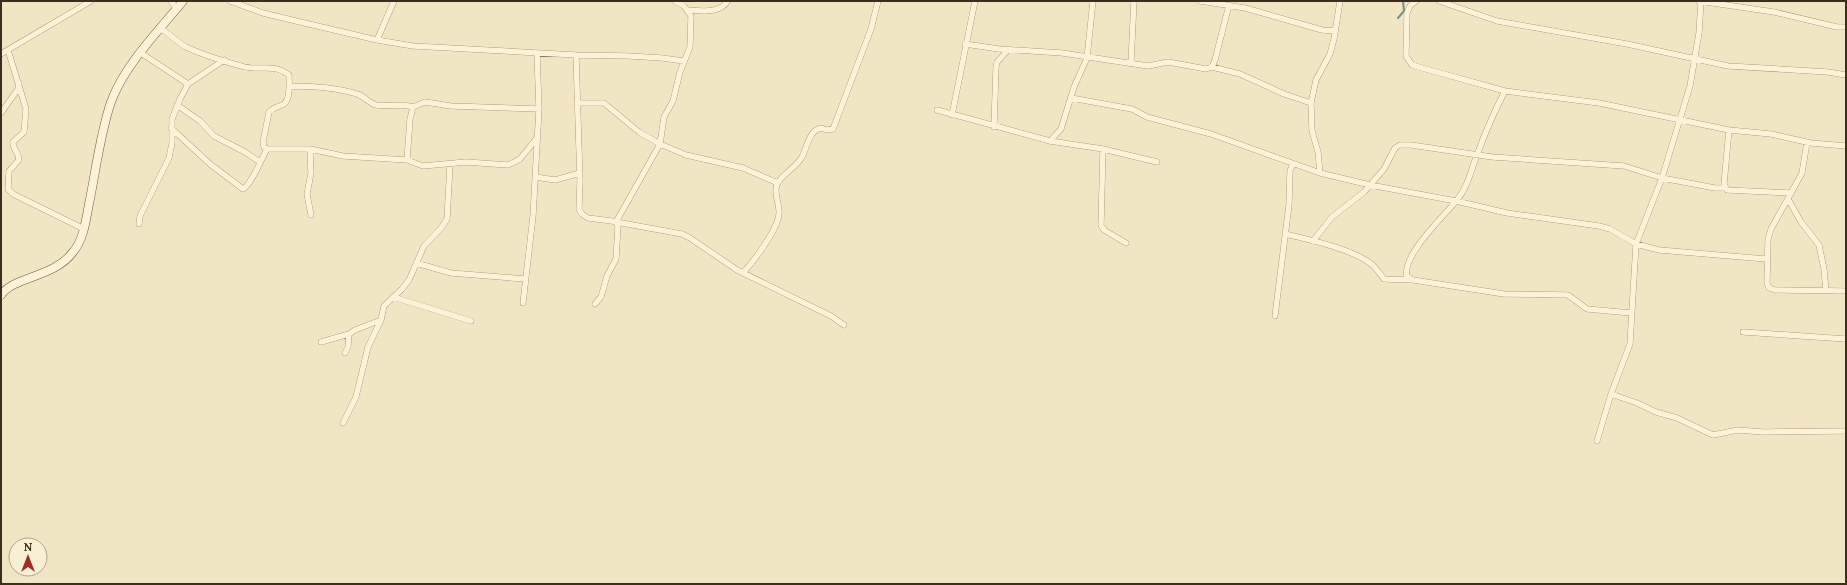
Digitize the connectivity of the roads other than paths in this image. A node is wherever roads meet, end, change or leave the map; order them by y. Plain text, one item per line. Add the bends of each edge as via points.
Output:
1 (91, 1) edge
2 (171, 1) edge
3 (183, 1) edge
4 (230, 1) edge
5 (394, 1) edge
6 (675, 1) edge
7 (728, 1) edge
8 (878, 1) edge
9 (975, 1) edge
10 (1093, 1) edge
11 (1134, 1) edge
12 (1200, 1) edge
13 (1340, 1) edge
14 (1416, 1) edge
15 (1439, 1) edge
16 (1700, 1) edge
17 (1229, 5) junction
18 (177, 9) junction
19 (688, 10) junction
20 (1846, 27) edge
21 (161, 28) junction
22 (1335, 31) junction
23 (377, 40) junction
24 (965, 44) junction
25 (8, 50) junction
26 (1008, 50) junction
27 (141, 53) junction
28 (537, 53) junction
29 (1, 54) edge
30 (576, 55) junction
31 (1087, 58) junction
32 (1694, 59) junction
33 (224, 60) junction
34 (684, 61) junction
35 (1131, 62) junction
36 (1212, 67) junction
37 (1846, 75) edge
38 (19, 83) junction
39 (188, 84) junction
40 (289, 86) junction
41 (1505, 91) junction
42 (1071, 98) junction
43 (577, 103) junction
44 (1311, 103) junction
45 (178, 105) junction
46 (413, 106) junction
47 (539, 109) junction
48 (937, 110) dead end
49 (1, 114) edge
50 (952, 115) junction
51 (1679, 120) junction
52 (994, 127) junction
53 (171, 128) junction
54 (1729, 130) junction
55 (537, 138) junction
56 (1050, 141) junction
57 (1807, 142) junction
58 (660, 144) junction
59 (1846, 146) edge
60 (267, 149) junction
61 (310, 149) junction
62 (1103, 149) junction
63 (1477, 154) junction
64 (407, 160) junction
65 (260, 162) junction
66 (1158, 162) dead end
67 (450, 164) junction
68 (1293, 164) junction
69 (580, 173) junction
70 (1320, 174) junction
71 (535, 177) junction
72 (1662, 178) junction
73 (778, 183) junction
74 (1370, 185) junction
75 (1725, 188) junction
76 (1790, 196) junction
77 (1456, 201) junction
78 (311, 215) dead end
79 (616, 222) junction
80 (139, 224) dead end
81 (84, 229) junction
82 (1285, 234) junction
83 (1313, 241) junction
84 (1126, 243) dead end
85 (1636, 244) junction
86 (1766, 259) junction
87 (416, 264) junction
88 (743, 273) junction
89 (525, 279) junction
90 (1413, 280) junction
91 (1826, 291) junction
92 (1846, 291) edge
93 (1, 295) edge
94 (393, 297) junction
95 (523, 303) dead end
96 (595, 304) dead end
97 (1631, 313) junction
98 (1275, 316) dead end
99 (381, 320) junction
100 (471, 321) dead end
101 (844, 325) dead end
102 (1743, 332) dead end
103 (350, 334) junction
104 (1846, 339) edge
105 (321, 342) dead end
106 (345, 353) dead end
107 (1612, 394) junction
108 (343, 423) dead end
109 (1846, 431) edge
110 (1597, 441) dead end

1 - 25 street
2 - 18 street
3 - 18 street
4 - 23 street via 263,13
5 - 23 street
6 - 19 street
7 - 19 street via 723,6 711,10
8 - 73 street via 871,28 833,129 821,128 814,131 798,163
9 - 24 street
10 - 31 street
11 - 35 street
12 - 17 street
13 - 22 street
14 - 41 street via 1407,13 1405,35 1406,56 1412,65
15 - 32 street via 1497,21 1627,44
16 - 20 street via 1759,9
16 - 32 street via 1699,33
17 - 22 street via 1322,30
17 - 36 street
18 - 21 street
19 - 34 street via 691,16 691,41
21 - 27 street
21 - 33 street via 186,46
22 - 44 street via 1330,54 1316,80
23 - 28 street via 413,46
24 - 26 street
24 - 50 street
25 - 29 street
25 - 38 street
26 - 31 street via 1062,53
26 - 52 street via 996,67
27 - 39 street
27 - 81 street via 117,88 111,103
28 - 30 street
28 - 47 street
30 - 34 street via 649,57
30 - 43 street
31 - 35 street
31 - 42 street via 1076,79
32 - 37 street via 1728,66
32 - 51 street via 1690,86
33 - 39 street
33 - 40 street via 243,67 274,67 283,70 288,75
34 - 58 street via 673,102 664,117
35 - 36 street via 1148,66 1168,62 1206,69
36 - 44 street via 1240,74
38 - 49 street via 18,89
38 - 81 street via 26,109 24,132 14,142 19,160 9,171 8,189 12,194
39 - 45 street
40 - 46 street via 327,88 356,94 382,106
40 - 60 street via 284,104 270,112 263,142
41 - 51 street via 1599,102
41 - 63 street
42 - 56 street via 1061,129
42 - 68 street via 1128,108 1147,117 1211,134
43 - 58 street via 604,103 638,132
43 - 69 street
44 - 70 street via 1312,131 1318,152
45 - 53 street
45 - 65 street via 200,121 214,136
46 - 47 street via 425,102 450,106
46 - 64 street
47 - 55 street
48 - 50 street
50 - 52 street
51 - 54 street
51 - 72 street
52 - 56 street
53 - 65 street via 241,188 246,188
53 - 80 street via 169,158 140,216
54 - 57 street via 1771,134
54 - 75 street
55 - 67 street via 515,163
55 - 71 street
56 - 62 street
57 - 59 street
57 - 76 street via 1802,173
58 - 73 street via 686,154 743,168
58 - 79 street
60 - 61 street
60 - 65 street
61 - 64 street via 344,156
61 - 78 street via 311,173 307,194
62 - 66 street
62 - 84 street via 1101,225 1104,230
63 - 72 street via 1525,160 1624,166
63 - 74 street via 1400,145 1395,148 1384,169
63 - 77 street via 1466,184
64 - 67 street via 423,166
67 - 87 street via 447,219 442,228 424,246
68 - 70 street
68 - 82 street via 1290,171
69 - 71 street via 556,180
69 - 79 street via 579,209 582,214 591,219
70 - 74 street
71 - 89 street via 533,222
72 - 75 street
72 - 85 street
73 - 88 street via 776,189 779,213 776,225 760,253
74 - 77 street
74 - 83 street via 1332,217
75 - 76 street via 1730,191 1767,191
76 - 86 street via 1771,229
76 - 91 street via 1798,216 1819,245
77 - 85 street via 1525,217 1599,226 1610,229
77 - 90 street via 1414,253 1406,270 1407,276
79 - 88 street via 682,234
79 - 96 street via 616,259 607,276 601,297
81 - 93 street via 74,252 55,269 26,280
82 - 83 street
82 - 98 street
83 - 90 street via 1370,263 1377,268 1384,280
85 - 86 street via 1659,250
85 - 97 street
86 - 91 street via 1766,283 1769,288
87 - 89 street via 451,273
87 - 94 street via 409,280
88 - 101 street via 831,316
89 - 95 street
90 - 97 street via 1504,294 1568,295 1587,309
91 - 92 street
94 - 99 street via 384,306
94 - 100 street
97 - 107 street via 1630,344
99 - 103 street
99 - 108 street via 368,347 356,397
102 - 104 street
103 - 105 street
103 - 106 street
107 - 109 street via 1677,418 1713,435 1738,430
107 - 110 street

